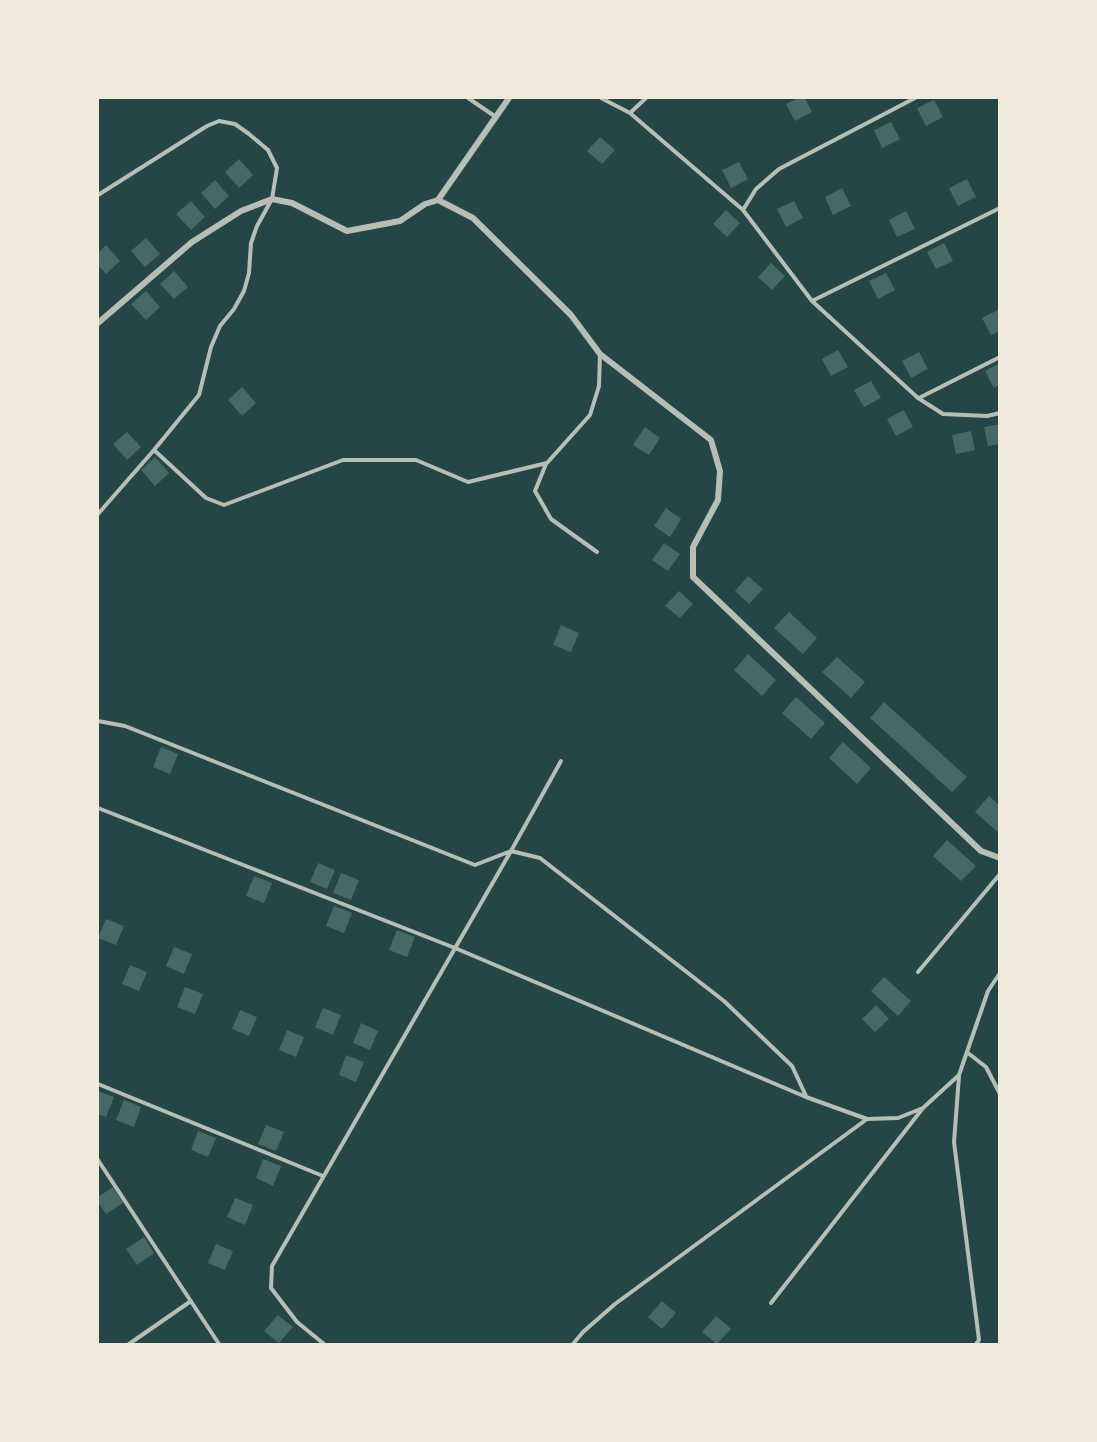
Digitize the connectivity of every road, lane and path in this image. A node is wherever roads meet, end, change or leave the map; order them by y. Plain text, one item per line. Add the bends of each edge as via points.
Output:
1 (468, 98) edge
2 (509, 98) edge
3 (602, 98) edge
4 (646, 98) edge
5 (915, 98) edge
6 (630, 113) junction
7 (496, 117) junction
8 (98, 195) edge
9 (272, 199) junction
10 (438, 200) junction
11 (999, 208) edge
12 (743, 210) junction
13 (812, 301) junction
14 (98, 323) edge
15 (600, 354) junction
16 (999, 357) edge
17 (918, 398) junction
18 (999, 412) edge
19 (154, 450) junction
20 (547, 463) junction
21 (98, 514) edge
22 (597, 552) dead end
23 (98, 722) edge
24 (561, 761) dead end
25 (98, 808) edge
26 (511, 851) junction
27 (999, 858) edge
28 (999, 874) edge
29 (455, 948) junction
30 (918, 972) dead end
31 (999, 972) edge
32 (968, 1053) junction
33 (959, 1075) junction
34 (98, 1084) edge
35 (999, 1093) edge
36 (806, 1097) junction
37 (923, 1108) junction
38 (867, 1119) junction
39 (98, 1160) edge
40 (323, 1176) junction
41 (191, 1301) junction
42 (771, 1303) dead end
43 (129, 1344) edge
44 (219, 1344) edge
45 (324, 1344) edge
46 (573, 1344) edge
47 (976, 1344) edge

1 - 7 lane
2 - 7 street
3 - 6 lane
4 - 6 lane
5 - 12 lane via 779,169 756,189
6 - 12 lane
7 - 10 street
8 - 9 lane via 219,121 235,124 268,150 277,168
9 - 10 street via 292,203 347,231 400,221
9 - 14 street via 241,211 192,242
9 - 19 lane via 251,243 244,291 220,326 199,395
10 - 15 street via 473,218 571,315
11 - 13 lane
12 - 13 lane
13 - 17 lane
15 - 20 lane via 599,386 590,415
15 - 27 street via 711,440 720,471 718,500 693,546 693,578 981,851
16 - 17 lane
17 - 18 lane via 943,414 987,416
19 - 20 lane via 206,498 224,505 343,460 416,460 468,482
19 - 21 lane
20 - 22 lane via 535,491 551,519
23 - 26 lane via 124,726 475,865
24 - 26 lane
25 - 29 lane
26 - 29 lane
26 - 36 lane via 540,858 724,1001 792,1066
28 - 30 lane
29 - 36 lane
29 - 40 lane
31 - 32 lane via 988,991
32 - 33 lane
32 - 35 lane via 986,1067
33 - 37 lane
33 - 47 lane via 954,1142 979,1340
34 - 40 lane
36 - 38 lane
37 - 38 lane via 898,1118
37 - 42 lane
38 - 46 lane via 615,1304
39 - 41 lane
40 - 45 lane via 272,1266 271,1288 297,1322
41 - 43 lane
41 - 44 lane

